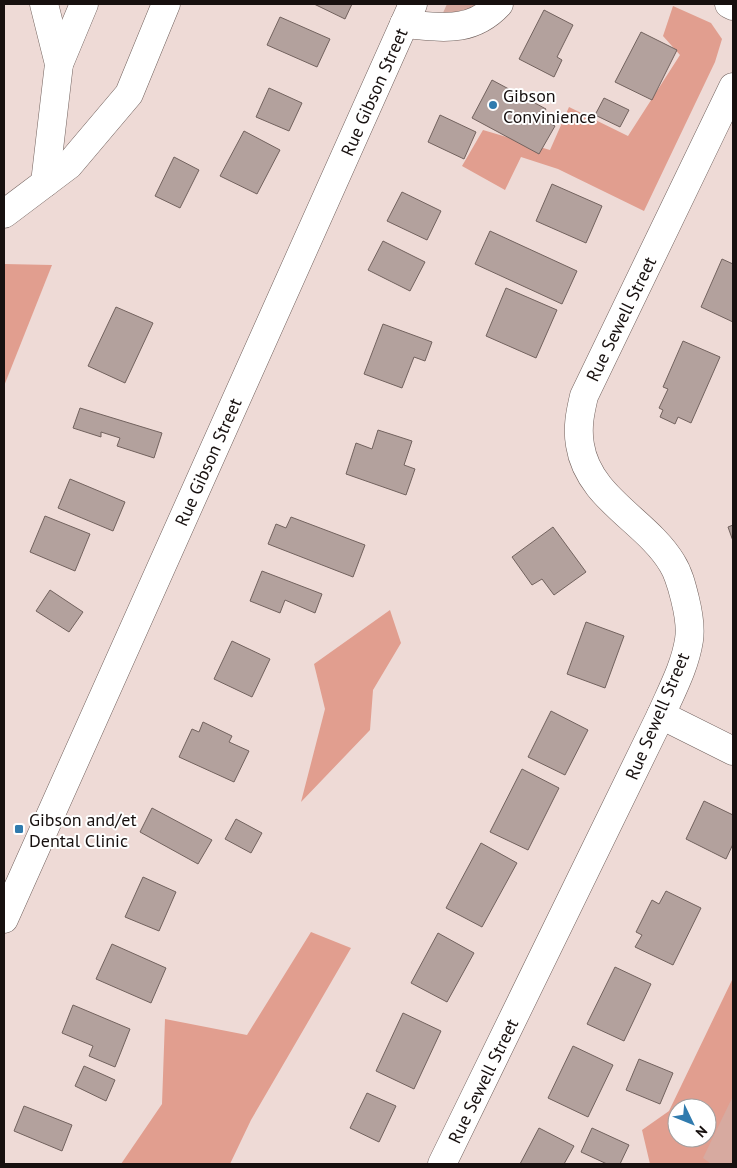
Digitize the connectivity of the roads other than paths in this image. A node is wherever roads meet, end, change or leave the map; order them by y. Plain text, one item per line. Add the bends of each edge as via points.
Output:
1 (44, 4) edge
2 (84, 4) edge
3 (166, 4) edge
4 (499, 4) edge
5 (729, 4) edge
6 (733, 6) edge
7 (408, 14) edge
8 (59, 64) junction
9 (733, 87) edge
10 (45, 183) junction
11 (4, 214) edge
12 (661, 715) junction
13 (733, 751) edge
14 (4, 919) edge
15 (442, 1164) edge

1 - 8 street
2 - 8 street
3 - 10 street via 129,94 69,165
4 - 7 street via 487,17 454,28
5 - 6 street
7 - 14 street, Rue Gibson Street
8 - 10 street
9 - 12 street, Rue Sewell Street via 584,396 579,421 580,446 587,468 602,490 659,545 682,584 688,609 689,638 684,662
10 - 11 street
12 - 13 street
12 - 15 street, Rue Sewell Street

